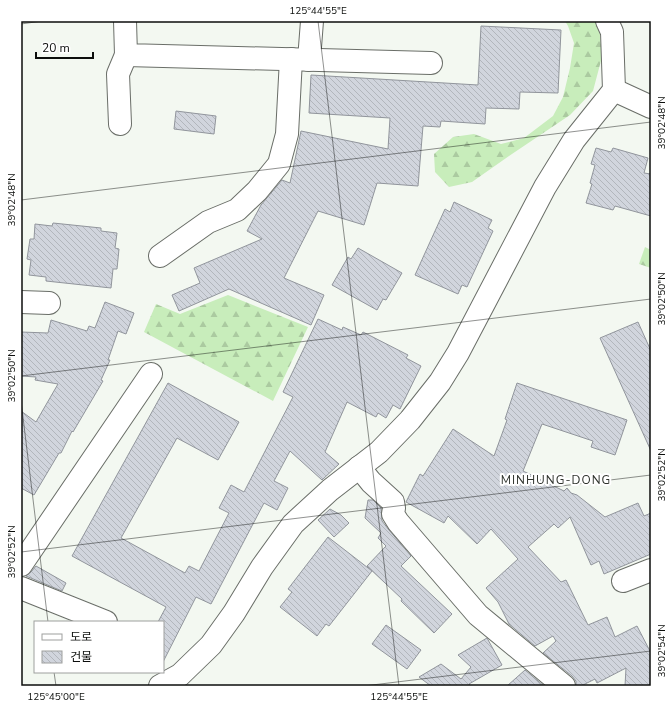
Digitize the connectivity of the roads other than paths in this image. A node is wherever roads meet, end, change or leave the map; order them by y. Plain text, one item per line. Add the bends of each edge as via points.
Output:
1 (125, 21) edge
2 (312, 21) edge
3 (613, 25) edge
4 (126, 55) junction
5 (300, 60) junction
6 (431, 63) dead end
7 (614, 90) junction
8 (651, 107) edge
9 (120, 124) dead end
10 (160, 256) dead end
11 (21, 302) edge
12 (49, 303) dead end
13 (151, 374) dead end
14 (359, 467) junction
15 (21, 565) edge
16 (651, 570) edge
17 (623, 581) dead end
18 (21, 588) edge
19 (104, 621) edge
20 (160, 686) edge
21 (564, 686) edge

1 - 4 street
2 - 5 street
3 - 7 street
4 - 5 street
4 - 9 street via 118,74
5 - 6 street
5 - 10 street via 279,164 237,210 208,222
7 - 8 street
7 - 14 street via 574,140 544,187 458,353 440,382 410,420 379,452
11 - 12 street
13 - 15 street
14 - 20 street via 293,524 211,645 180,675
14 - 21 street via 393,502 393,514 398,522 478,615
16 - 17 street
18 - 19 street

